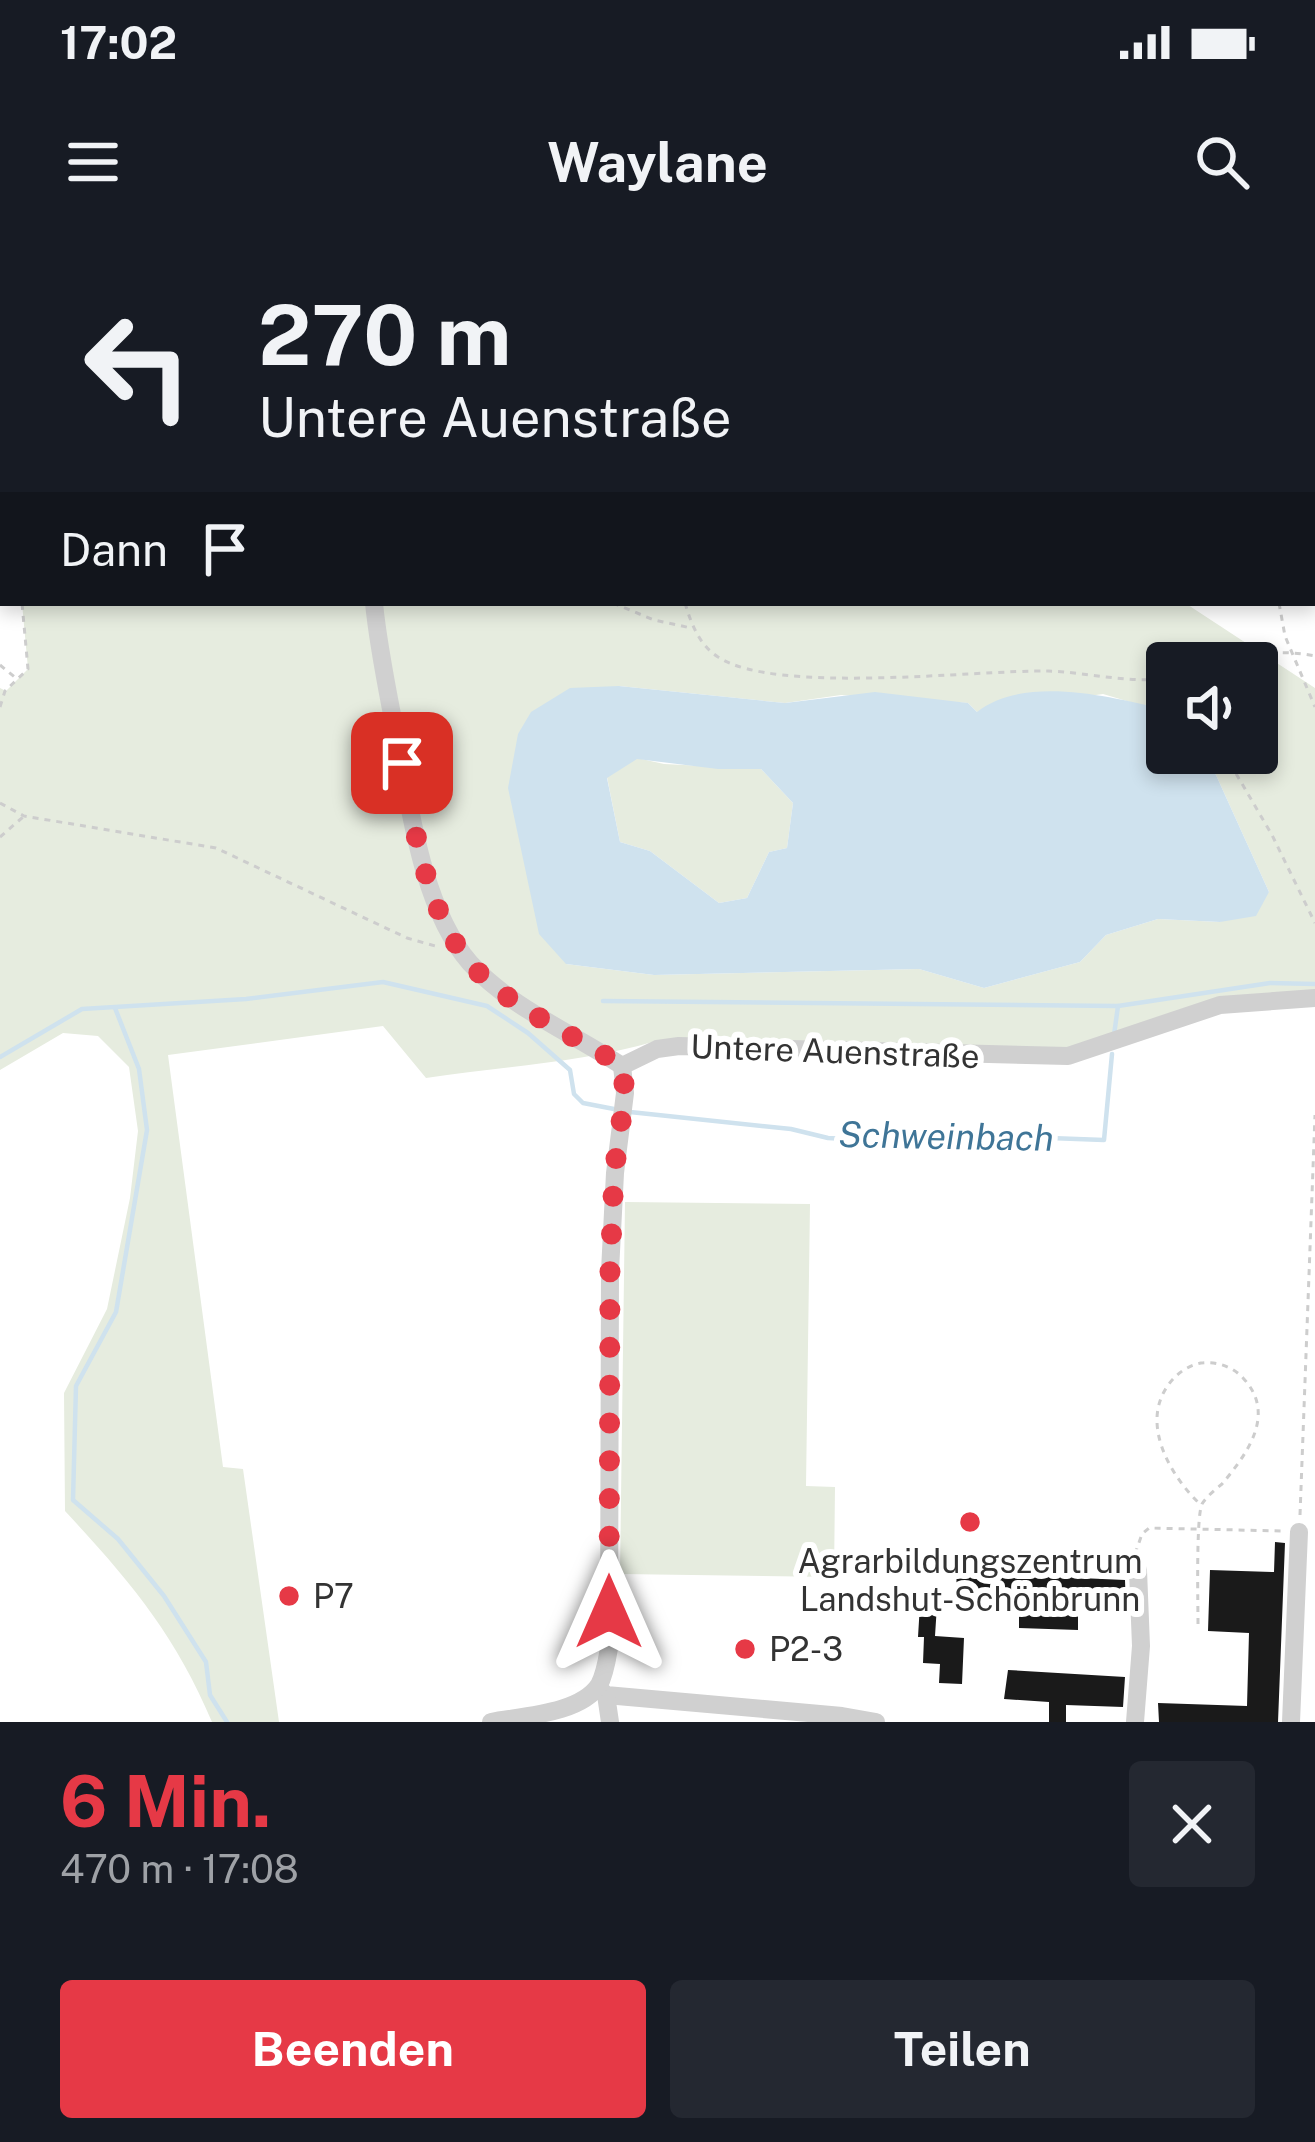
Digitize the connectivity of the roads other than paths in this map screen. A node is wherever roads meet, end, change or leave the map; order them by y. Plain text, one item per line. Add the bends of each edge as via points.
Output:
1 (375, 606) edge
2 (1315, 998) edge
3 (622, 1066) junction
4 (1299, 1532) road end
5 (1138, 1570) road end
6 (602, 1691) junction
7 (491, 1722) edge
8 (610, 1722) edge
9 (876, 1722) edge
10 (1135, 1722) edge
11 (1292, 1722) edge

1 - 3 street via 422,862 468,961 523,1006
2 - 3 street, Untere Auenstraße via 1220,1005 1068,1056 679,1046
3 - 6 street
4 - 11 street
5 - 10 street
6 - 7 street
6 - 8 street
6 - 9 street

